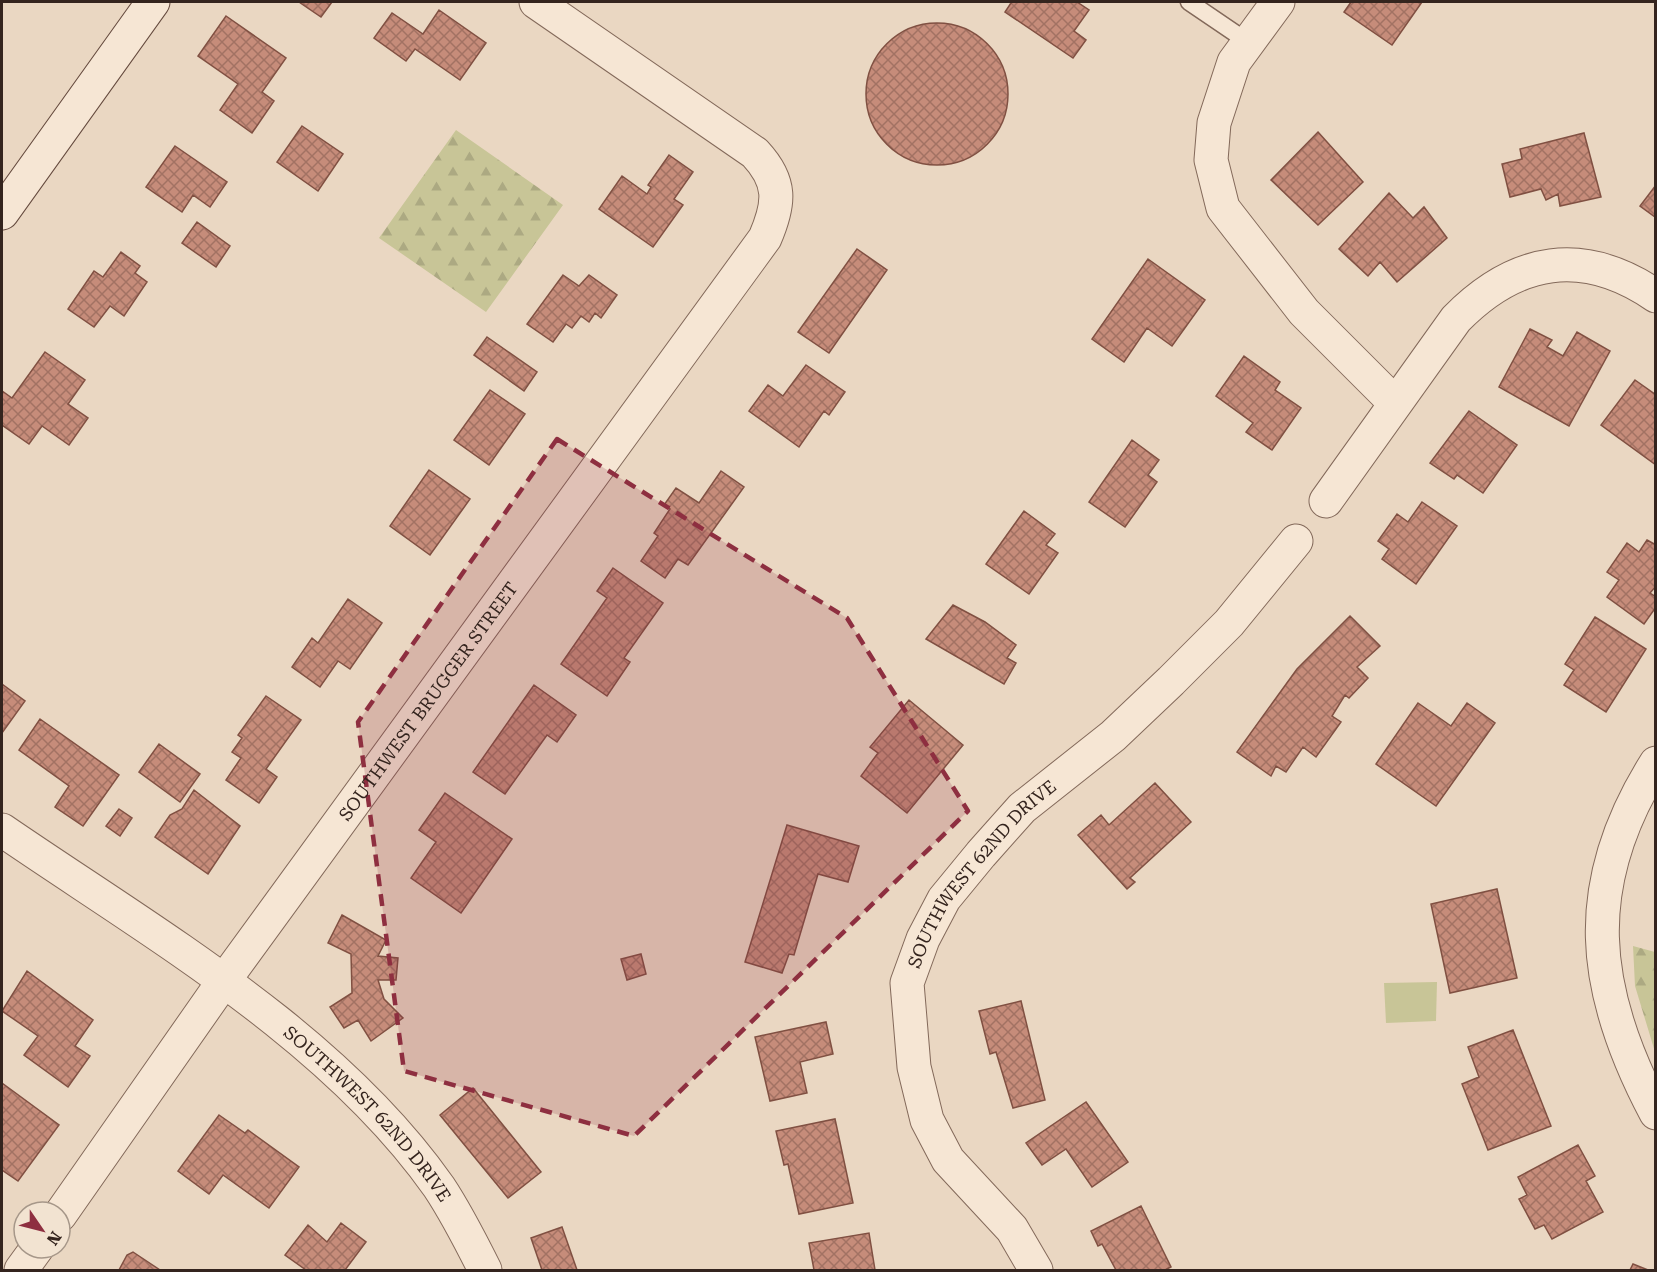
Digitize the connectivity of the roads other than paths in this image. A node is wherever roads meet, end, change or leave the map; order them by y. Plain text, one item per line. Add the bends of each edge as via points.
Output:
1 (153, 2) edge
2 (536, 2) edge
3 (1189, 2) edge
4 (1278, 2) edge
5 (1248, 42) junction
6 (2, 213) edge
7 (1656, 296) edge
8 (1395, 403) junction
9 (1326, 501) dead end
10 (1296, 541) dead end
11 (1656, 763) edge
12 (2, 830) edge
13 (223, 982) junction
14 (1656, 1113) edge
15 (70, 1200) edge
16 (485, 1270) edge
17 (1036, 1270) edge

1 - 6 street
2 - 13 street, SOUTHWEST BRUGGER STREET via 754,153 769,168 777,204 765,238
3 - 5 lane
4 - 5 street
5 - 8 street via 1234,62 1214,123 1211,160 1223,207 1304,312
7 - 8 street via 1623,276 1594,267 1530,269 1478,296 1456,319
8 - 9 street
10 - 17 street, SOUTHWEST 62ND DRIVE via 1228,623 1172,681 1113,736 1022,808 944,899 906,982 914,1067 927,1120 948,1160 1012,1229
11 - 14 street via 1638,790 1613,848 1602,919 1609,997 1621,1040
12 - 13 street, SOUTHWEST 62ND DRIVE
13 - 15 street, SOUTHWEST BRUGGER STREET
13 - 16 street, SOUTHWEST 62ND DRIVE via 285,1027 389,1125 438,1186

